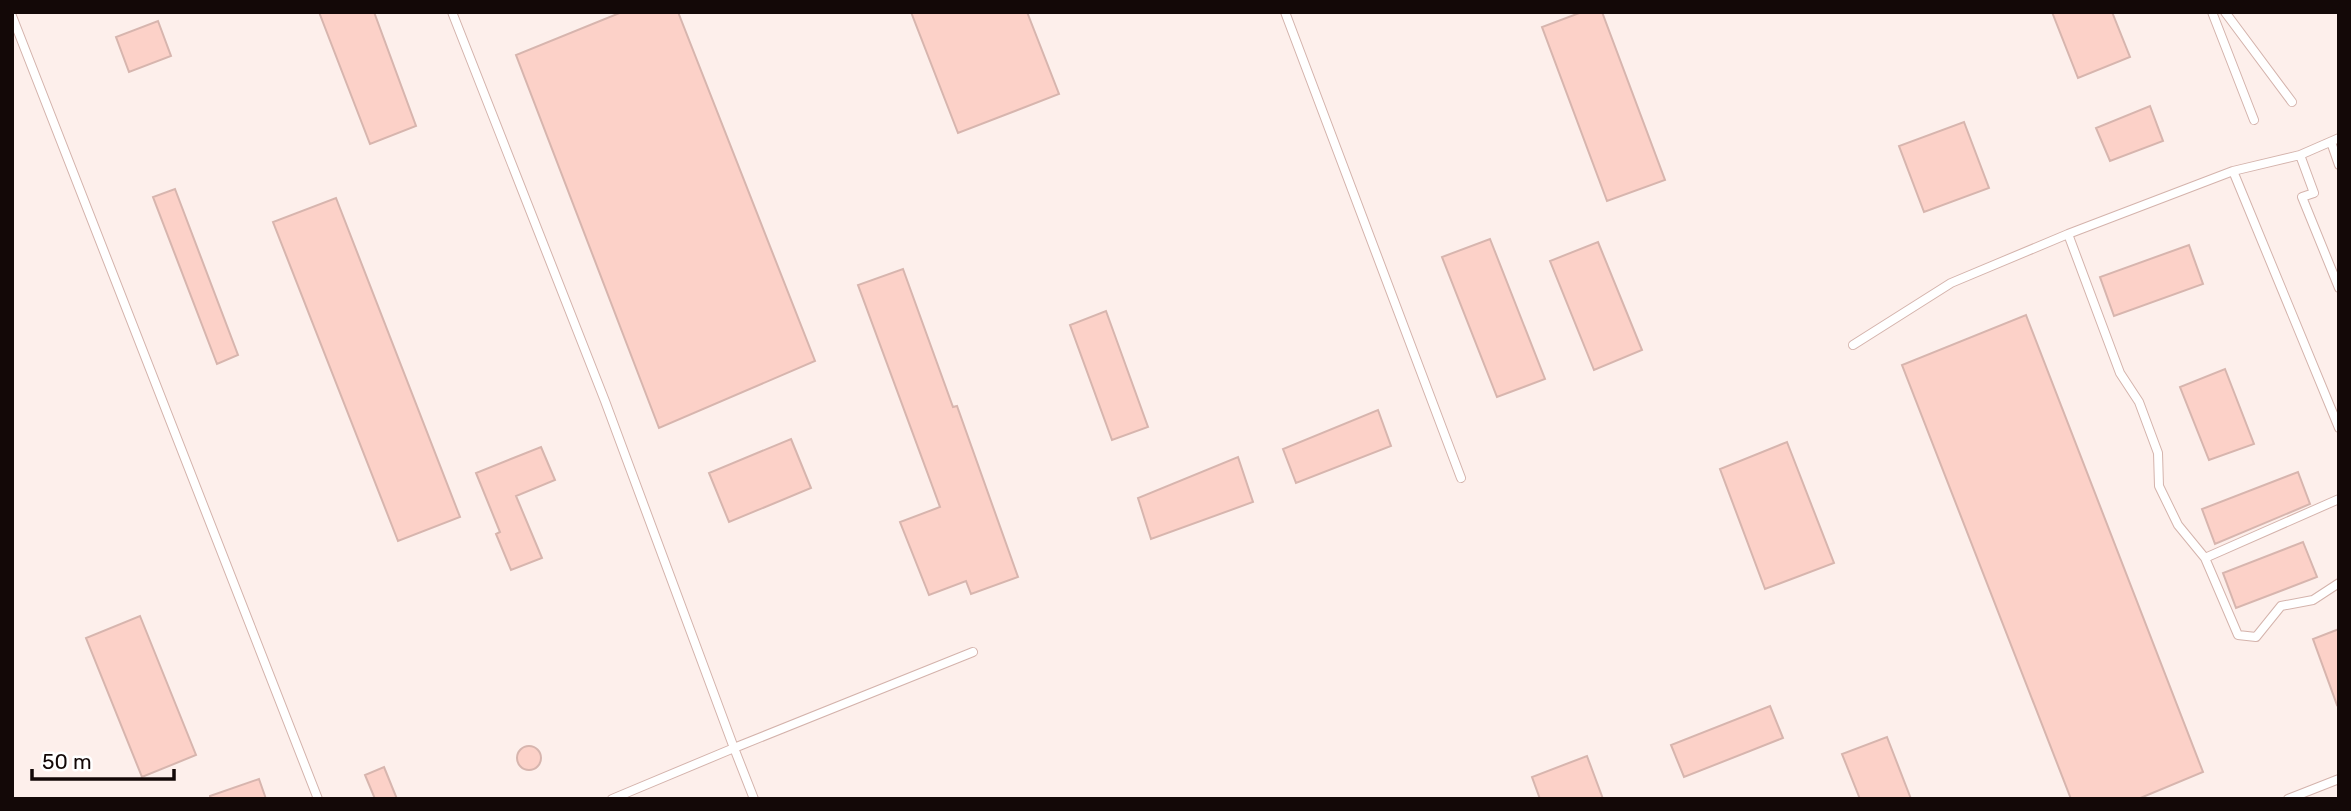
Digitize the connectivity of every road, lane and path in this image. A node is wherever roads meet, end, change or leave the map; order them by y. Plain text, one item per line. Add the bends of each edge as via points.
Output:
1 (452, 12) edge
2 (1284, 12) edge
3 (2212, 12) edge
4 (2225, 12) edge
5 (12, 16) edge
6 (2292, 102) dead end
7 (2254, 120) dead end
8 (2335, 140) edge
9 (2300, 155) junction
10 (2339, 165) edge
11 (2233, 172) junction
12 (2068, 233) junction
13 (2339, 288) edge
14 (1853, 345) dead end
15 (2339, 428) edge
16 (1461, 478) dead end
17 (2339, 499) edge
18 (2205, 558) junction
19 (2339, 583) edge
20 (973, 652) dead end
21 (734, 748) junction
22 (2339, 779) edge
23 (318, 799) edge
24 (612, 799) edge
25 (754, 799) edge
26 (2288, 799) edge

1 - 21 lane via 610,414
2 - 16 lane
3 - 7 lane
4 - 6 lane
5 - 23 lane
8 - 9 lane
8 - 10 lane
9 - 11 lane
9 - 13 lane via 2314,192 2302,197
11 - 12 lane
11 - 15 lane
12 - 14 lane via 1951,283
12 - 18 lane via 2120,373 2138,402 2158,453 2159,486 2178,525
17 - 18 lane
18 - 19 lane via 2238,635 2256,637 2281,606 2313,600
20 - 21 lane
21 - 24 lane
21 - 25 lane
22 - 26 lane

